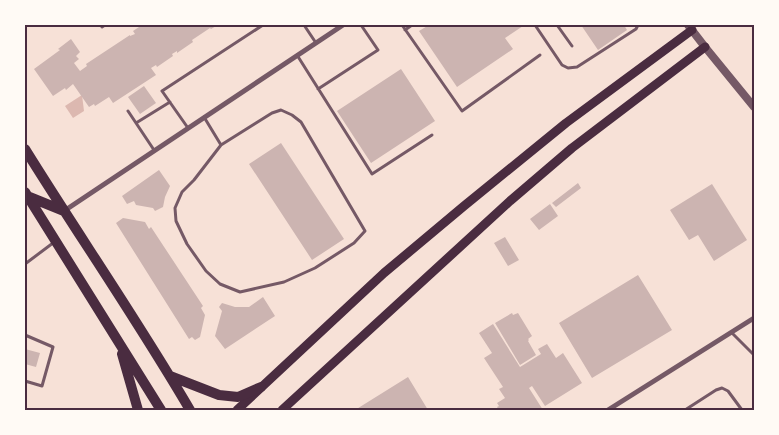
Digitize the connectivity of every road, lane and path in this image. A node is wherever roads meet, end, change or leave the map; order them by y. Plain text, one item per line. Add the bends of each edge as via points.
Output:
1 (263, 25) edge
2 (304, 25) edge
3 (342, 25) edge
4 (361, 25) edge
5 (402, 25) edge
6 (412, 25) edge
7 (535, 25) edge
8 (557, 25) edge
9 (638, 25) edge
10 (690, 28) edge
11 (405, 30) junction
12 (316, 43) junction
13 (572, 46) dead end
14 (705, 48) junction
15 (297, 55) junction
16 (540, 56) dead end
17 (318, 89) junction
18 (170, 102) junction
19 (754, 107) edge
20 (128, 111) dead end
21 (204, 117) junction
22 (136, 123) junction
23 (188, 128) junction
24 (432, 135) dead end
25 (221, 145) junction
26 (25, 149) edge
27 (154, 150) junction
28 (26, 194) edge
29 (64, 211) junction
30 (56, 241) junction
31 (25, 264) edge
32 (754, 318) edge
33 (732, 332) junction
34 (25, 336) edge
35 (119, 343) junction
36 (754, 355) edge
37 (170, 376) junction
38 (25, 381) edge
39 (261, 388) junction
40 (138, 410) edge
41 (161, 410) edge
42 (190, 410) edge
43 (237, 410) edge
44 (282, 410) edge
45 (608, 410) edge
46 (685, 410) edge
47 (742, 410) edge

1 - 18 lane via 162,91
2 - 12 lane
3 - 12 street
4 - 17 lane via 378,50
5 - 11 lane
6 - 11 lane
7 - 9 lane via 562,66 568,68 577,67
8 - 13 lane
10 - 14 street
10 - 39 main road via 566,123 384,273
11 - 16 lane via 462,111
12 - 15 street
14 - 19 street
14 - 44 main road via 572,148 510,201
15 - 17 lane
15 - 21 street
17 - 24 lane via 372,174
18 - 22 lane
18 - 23 lane
20 - 22 lane
21 - 23 street
21 - 25 lane
22 - 27 lane
23 - 27 street
25 - 25 lane via 272,112 280,110 292,115 302,122 365,231 354,243 315,268 284,282 240,292 220,284 206,271 187,244 176,221 175,208 182,192
26 - 29 highway
27 - 29 street
28 - 29 highway
28 - 30 highway
29 - 37 highway
30 - 31 lane
30 - 35 highway
32 - 33 street
33 - 36 lane
33 - 45 street
34 - 38 lane via 53,347 42,386
35 - 40 highway
35 - 41 highway
37 - 39 highway via 218,396 238,397
37 - 42 highway
39 - 43 main road
46 - 47 lane via 722,388

